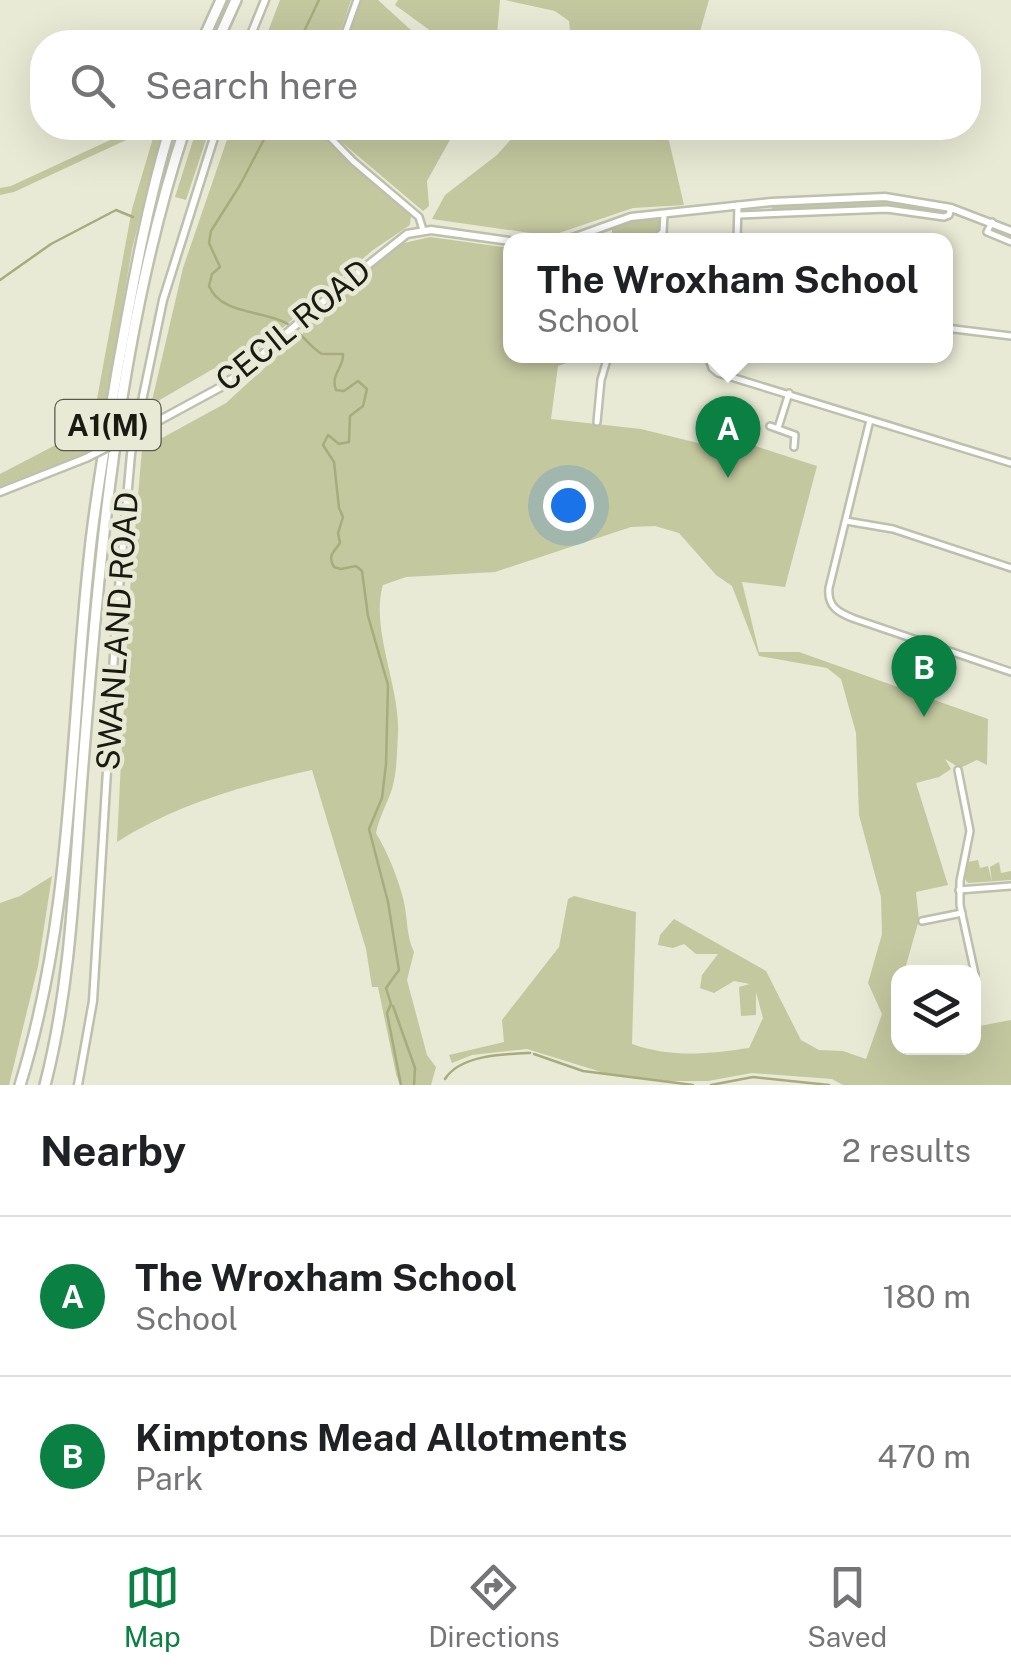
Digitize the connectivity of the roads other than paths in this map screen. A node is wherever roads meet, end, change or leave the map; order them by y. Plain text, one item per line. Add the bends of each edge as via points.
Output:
1 (221, 0) edge
2 (236, 0) edge
3 (266, 0) edge
4 (357, 0) edge
5 (207, 30) edge
6 (222, 30) edge
7 (253, 30) edge
8 (346, 30) edge
9 (167, 140) edge
10 (182, 140) edge
11 (213, 140) edge
12 (333, 140) edge
13 (738, 205) junction
14 (951, 208) junction
15 (664, 214) junction
16 (739, 215) junction
17 (992, 222) junction
18 (422, 230) junction
19 (1011, 231) edge
20 (586, 233) edge
21 (661, 233) edge
22 (738, 233) edge
23 (503, 240) edge
24 (1011, 242) edge
25 (953, 329) edge
26 (1011, 336) edge
27 (606, 363) edge
28 (710, 363) edge
29 (789, 393) junction
30 (870, 420) junction
31 (598, 422) dead end
32 (794, 446) dead end
33 (1011, 463) edge
34 (0, 492) edge
35 (844, 521) junction
36 (1011, 568) edge
37 (1011, 672) edge
38 (958, 770) dead end
39 (1011, 886) edge
40 (959, 890) junction
41 (962, 913) junction
42 (922, 922) dead end
43 (973, 965) edge
44 (20, 1085) edge
45 (45, 1085) edge
46 (78, 1085) edge

1 - 5 highway
2 - 6 highway
3 - 7 main road
4 - 8 street
9 - 44 highway, A1(M) via 138,252 94,520 65,850 46,980
10 - 45 highway, A1(M) via 146,275 104,521 76,882 62,1009
11 - 46 main road, SWANLAND ROAD via 163,300 131,454 93,1001
12 - 18 street via 418,217
13 - 14 main road via 885,197
13 - 15 main road
13 - 16 street
14 - 16 street via 944,217 867,209
14 - 17 main road
15 - 20 main road
15 - 21 street
16 - 22 street
17 - 19 main road
17 - 24 street via 987,232
18 - 23 main road
18 - 34 main road, CECIL ROAD, bridge via 394,244 218,388 86,458
25 - 26 street
27 - 31 street
28 - 29 street via 718,373
29 - 30 street
29 - 32 street via 774,427 796,435
30 - 33 street
30 - 35 street
35 - 36 street
35 - 37 street via 828,592 835,609
38 - 40 street via 970,831
39 - 40 street
40 - 41 street
41 - 42 street
41 - 43 street

